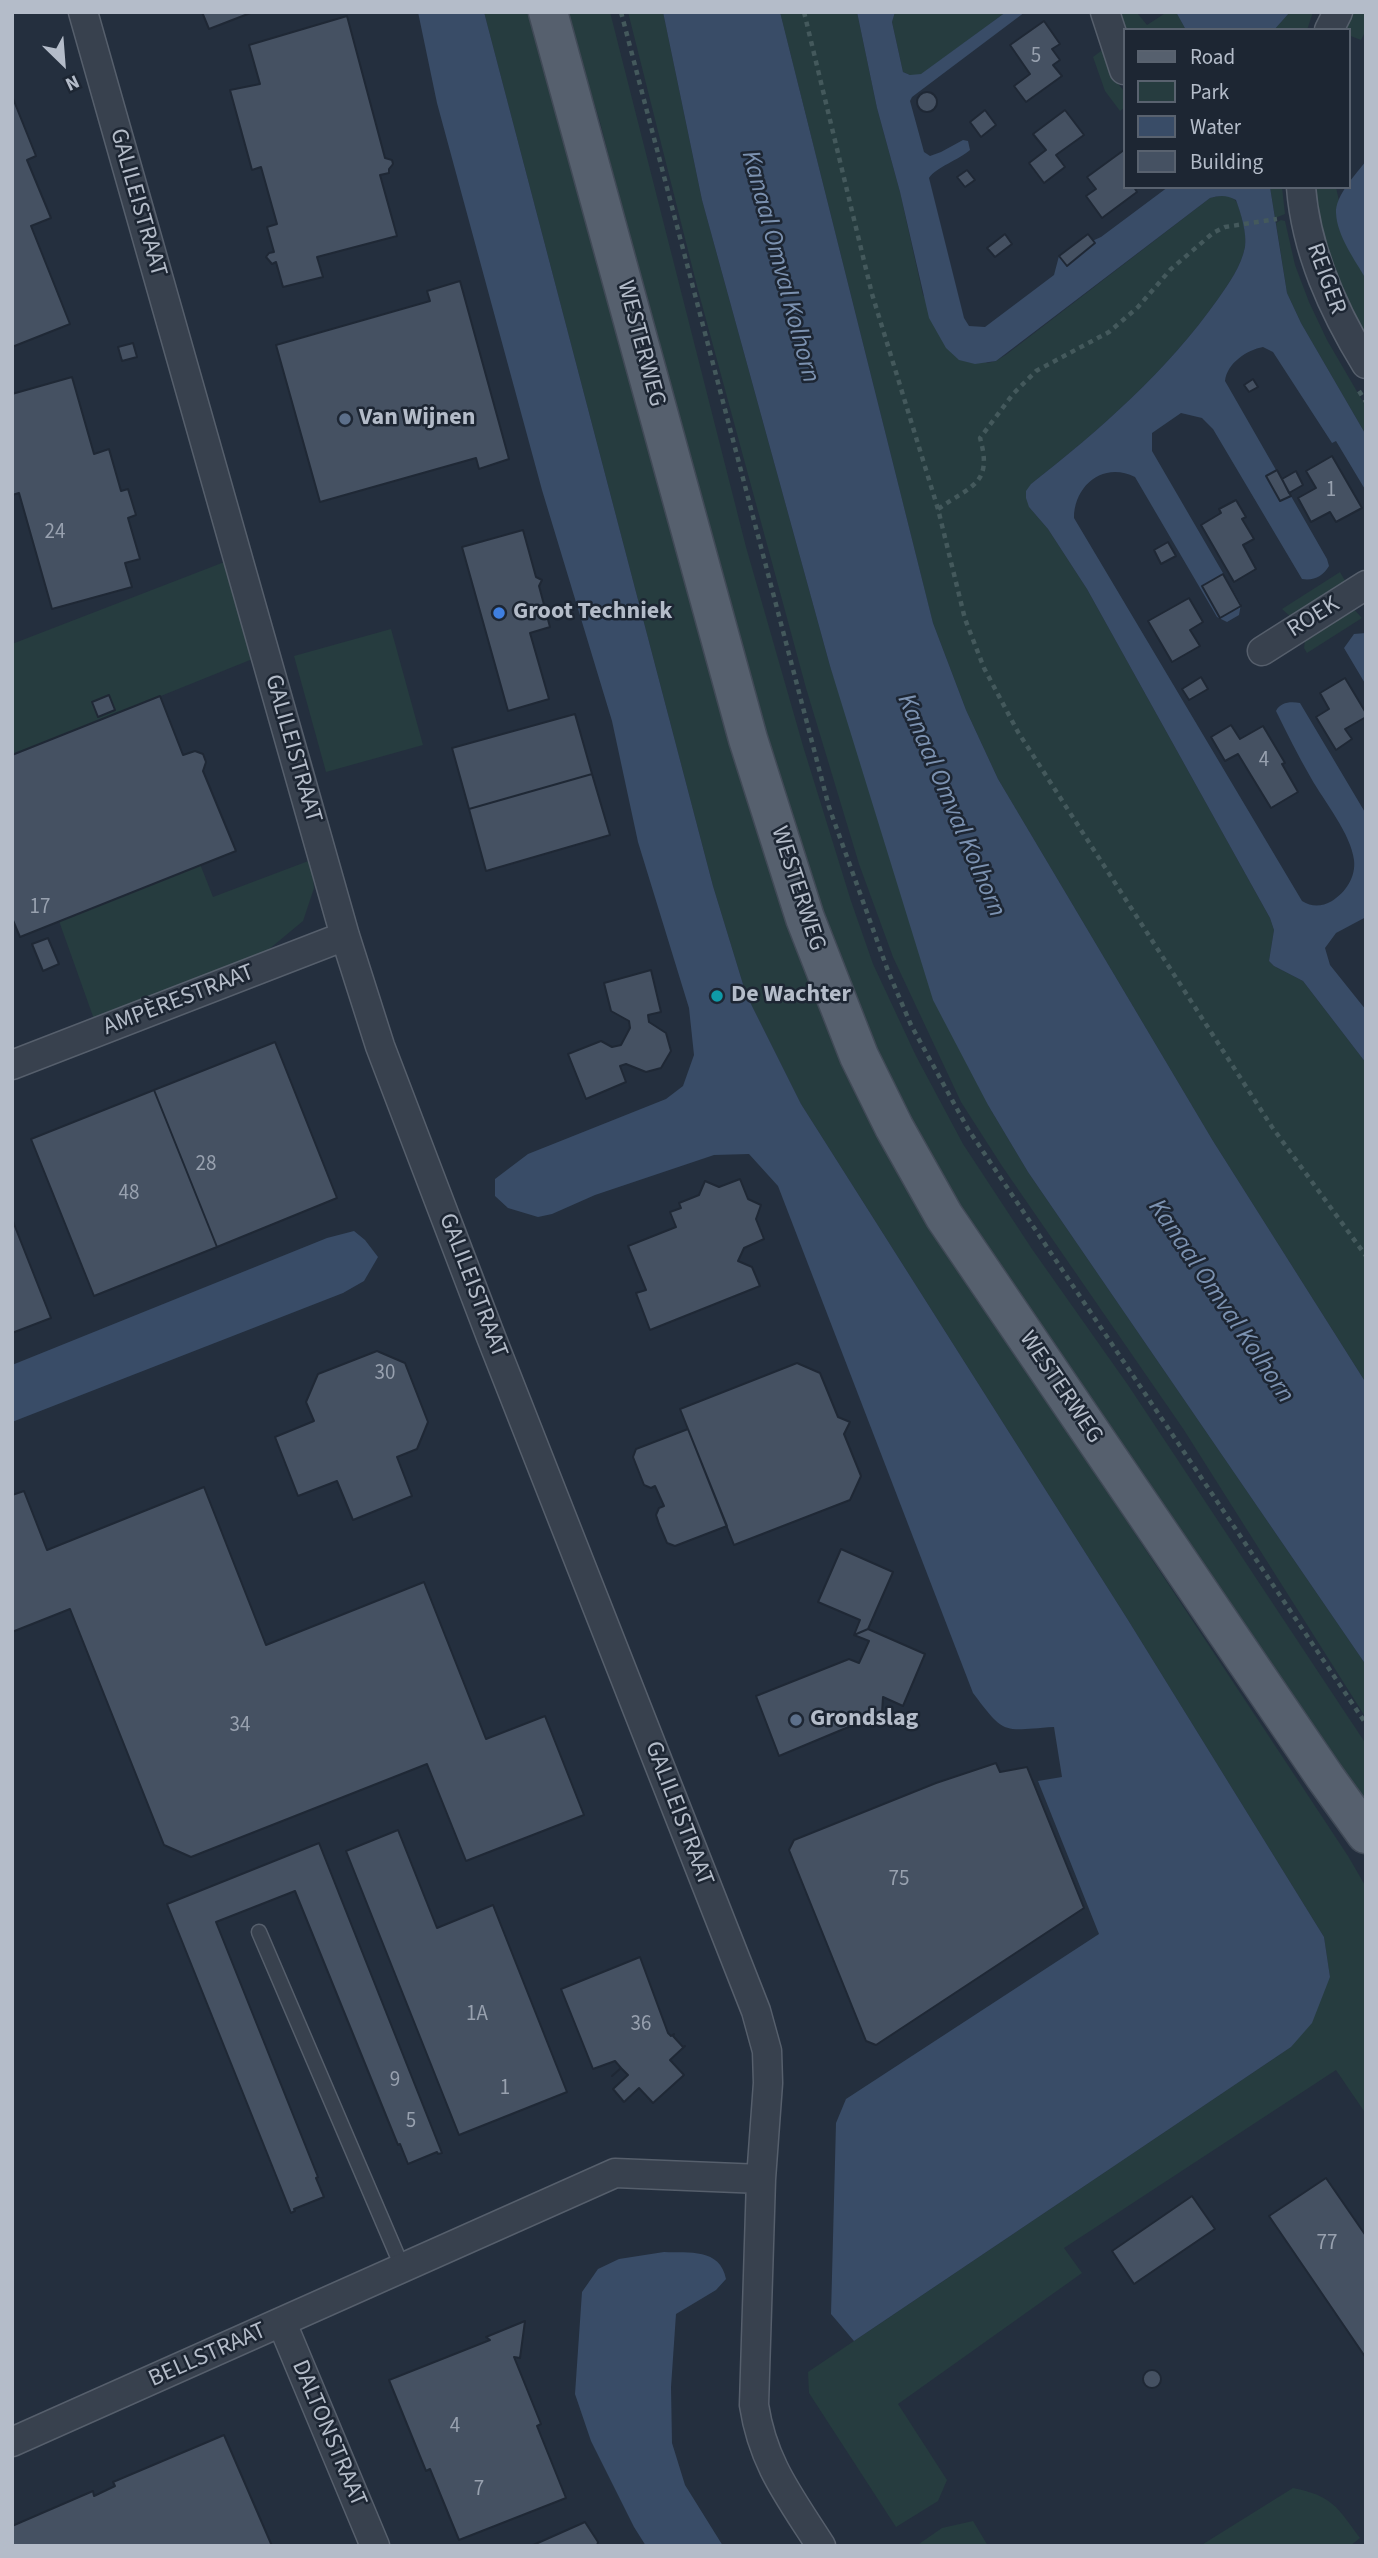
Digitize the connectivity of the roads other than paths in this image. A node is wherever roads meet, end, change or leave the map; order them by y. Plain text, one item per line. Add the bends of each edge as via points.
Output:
1 (83, 12) edge
2 (548, 12) edge
3 (1105, 12) edge
4 (1338, 12) edge
5 (1330, 28) edge
6 (1122, 65) edge
7 (1301, 189) edge
8 (1366, 364) edge
9 (1366, 585) edge
10 (1262, 651) dead end
11 (345, 936) junction
12 (12, 1065) edge
13 (1325, 1777) junction
14 (1366, 1834) edge
15 (1366, 1857) edge
16 (259, 1933) dead end
17 (761, 2179) junction
18 (403, 2269) junction
19 (282, 2323) junction
20 (12, 2442) edge
21 (375, 2546) edge
22 (821, 2546) edge

1 - 11 street, GALILEISTRAAT
2 - 13 main road, WESTERWEG via 748,739 805,918 859,1056 944,1216
3 - 6 street
4 - 5 street
7 - 8 street, REIGER via 1319,271 1340,321
9 - 10 street, ROEK
11 - 12 street, AMPÈRESTRAAT
11 - 17 street, GALILEISTRAAT via 380,1046 438,1198 756,2011 767,2051 768,2083
13 - 14 main road, WESTERWEG
13 - 15 main road, WESTERWEG
16 - 18 lane
17 - 18 street, BELLSTRAAT via 615,2173
17 - 22 street, GALILEISTRAAT via 754,2405 758,2431 766,2455
18 - 19 street, BELLSTRAAT
19 - 20 street, BELLSTRAAT
19 - 21 street, DALTONSTRAAT

